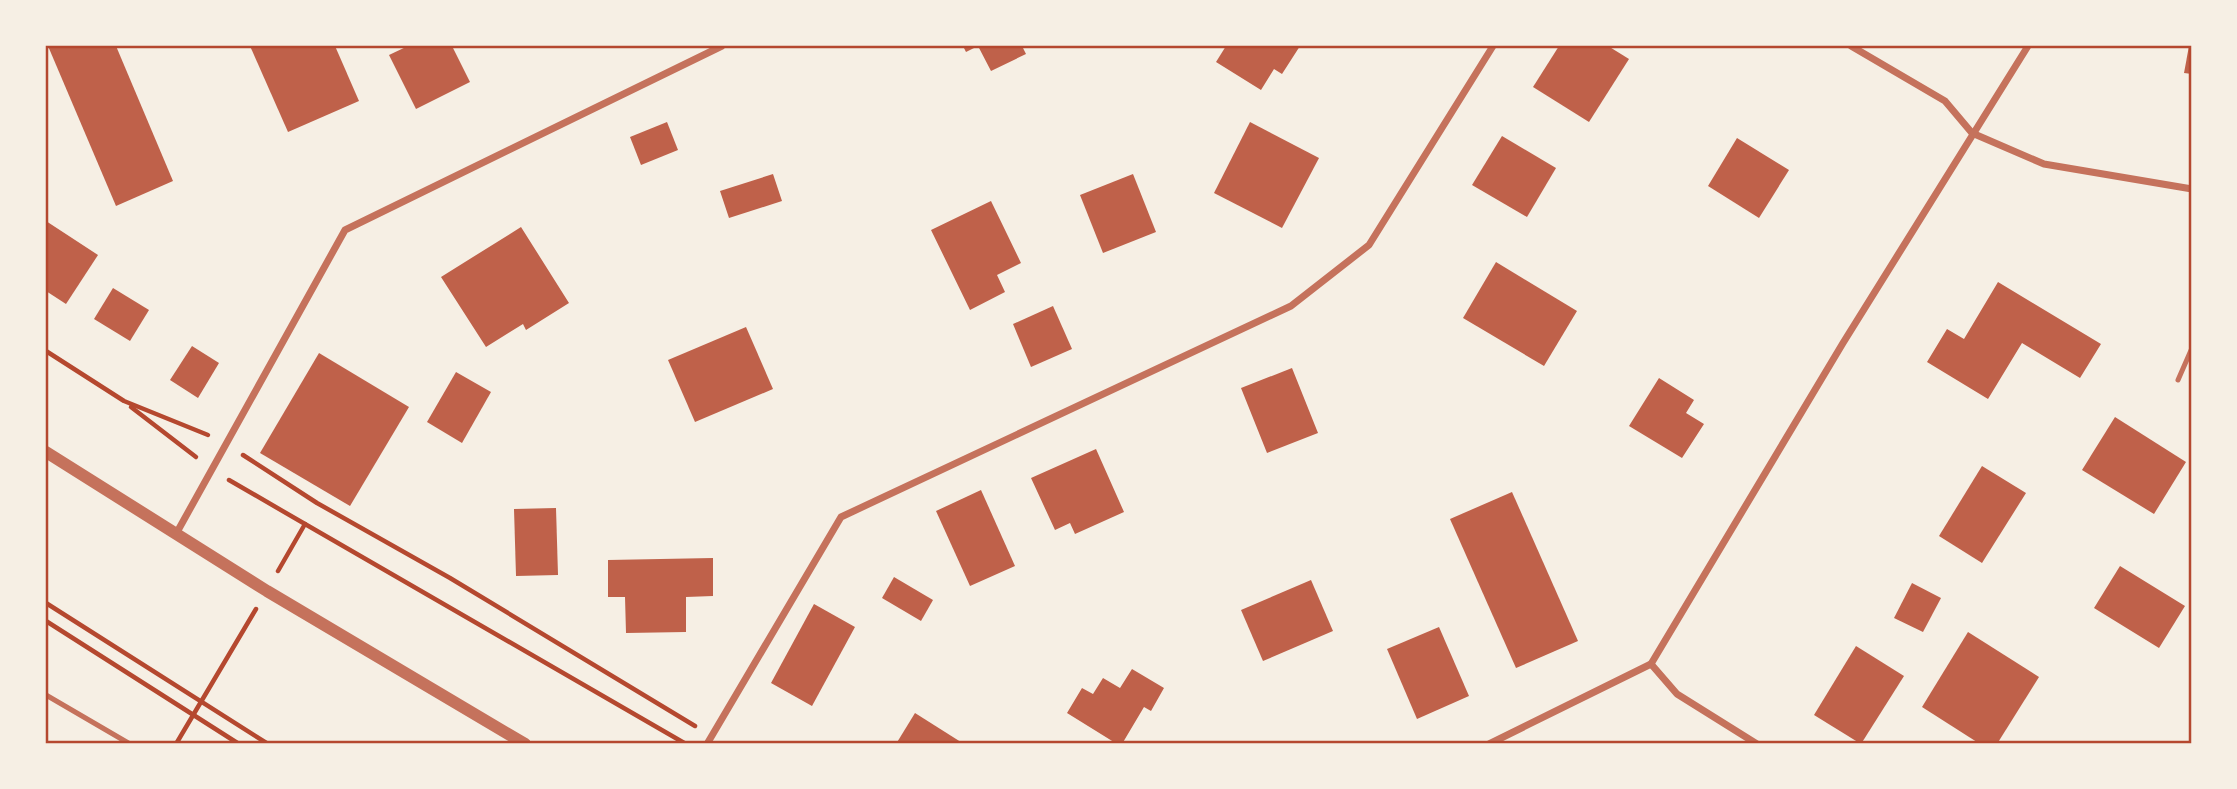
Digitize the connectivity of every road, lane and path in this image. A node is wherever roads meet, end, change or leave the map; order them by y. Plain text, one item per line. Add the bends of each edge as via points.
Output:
1 (722, 46) edge
2 (1493, 46) edge
3 (1851, 46) edge
4 (2028, 46) edge
5 (1972, 133) junction
6 (2192, 189) edge
7 (2192, 348) edge
8 (46, 351) edge
9 (2178, 380) dead end
10 (226, 444) junction
11 (46, 452) edge
12 (304, 524) dead end
13 (176, 534) junction
14 (46, 603) edge
15 (46, 621) edge
16 (1651, 664) junction
17 (46, 695) edge
18 (709, 740) edge
19 (130, 744) edge
20 (239, 744) edge
21 (268, 744) edge
22 (525, 744) edge
23 (686, 744) edge
24 (1489, 744) edge
25 (1757, 744) edge

1 - 10 street via 345,230
2 - 18 street via 1369,245 1291,306 841,517
3 - 5 street via 1945,101
4 - 5 street
5 - 6 street via 2044,164
5 - 16 street
7 - 9 lane
8 - 10 path via 124,401
10 - 13 street
10 - 18 path
11 - 13 street
12 - 23 path
13 - 22 street
14 - 21 path
15 - 20 path
16 - 24 street
16 - 25 street via 1677,694
17 - 19 lane

